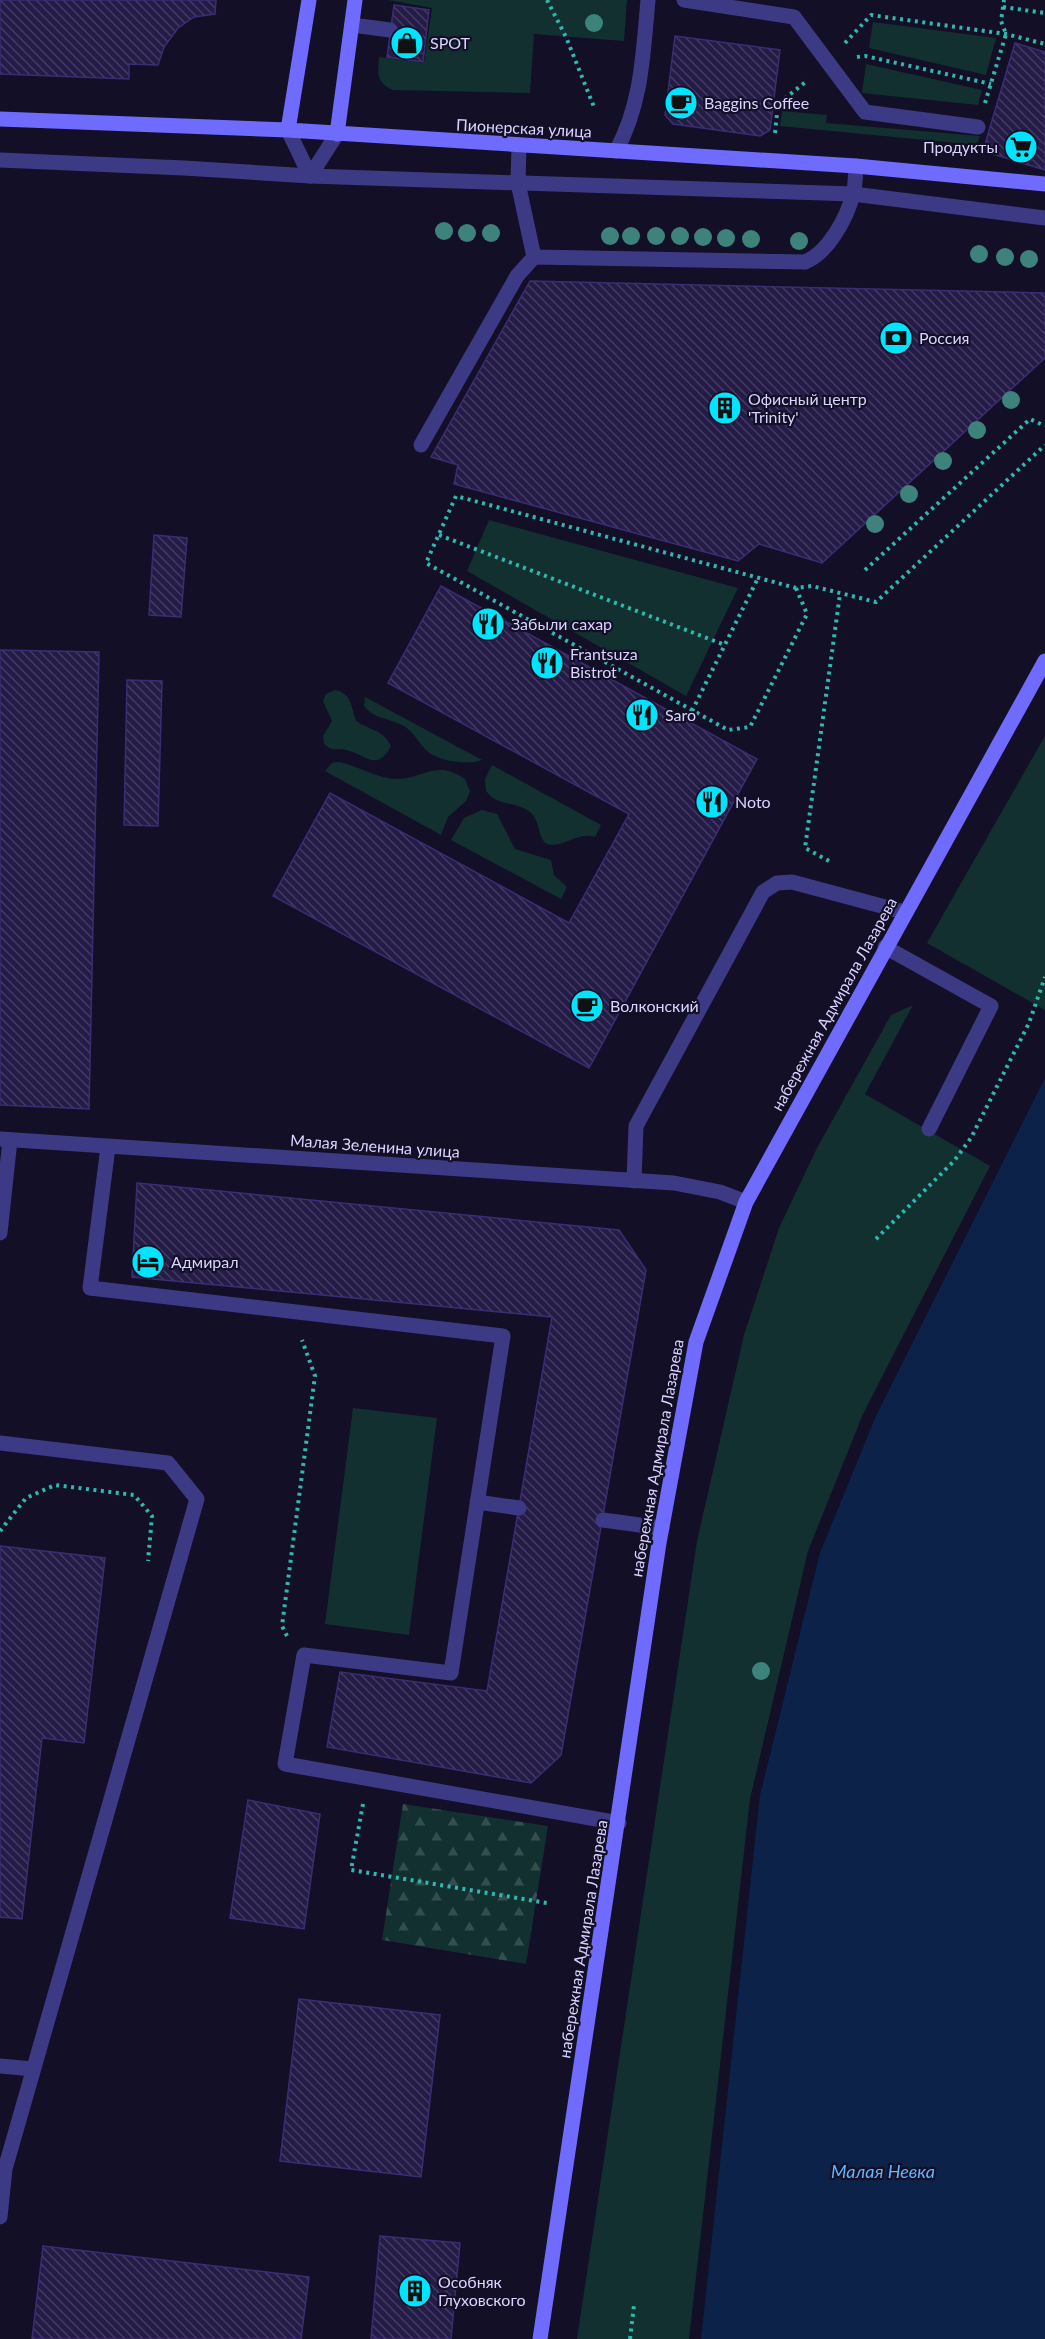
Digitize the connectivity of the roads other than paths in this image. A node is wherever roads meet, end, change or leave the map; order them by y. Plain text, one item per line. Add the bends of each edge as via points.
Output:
1 (309, 0) edge
2 (355, 0) edge
3 (648, 0) edge
4 (684, 0) edge
5 (351, 25) junction
6 (390, 30) dead end
7 (0, 119) edge
8 (978, 127) road end
9 (288, 130) junction
10 (337, 134) junction
11 (519, 145) junction
12 (616, 151) junction
13 (0, 160) edge
14 (856, 166) junction
15 (310, 176) junction
16 (518, 183) junction
17 (1045, 184) edge
18 (853, 194) junction
19 (1045, 218) edge
20 (534, 257) junction
21 (422, 445) dead end
22 (1045, 661) edge
23 (904, 912) junction
24 (885, 947) junction
25 (929, 1129) dead end
26 (5, 1140) edge
27 (108, 1147) junction
28 (634, 1180) junction
29 (746, 1202) junction
30 (0, 1233) edge
31 (0, 1443) edge
32 (477, 1502) junction
33 (519, 1508) dead end
34 (603, 1520) dead end
35 (662, 1528) junction
36 (619, 1823) junction
37 (0, 2066) edge
38 (33, 2069) junction
39 (0, 2217) edge
40 (540, 2339) edge

1 - 9 main road
2 - 5 main road
3 - 12 street via 639,93 630,124
4 - 8 street via 794,17 865,112
5 - 6 street
5 - 10 main road
7 - 9 main road, Пионерская улица
9 - 10 main road, Пионерская улица
9 - 15 street
10 - 11 main road, Пионерская улица
10 - 15 street
11 - 12 main road, Пионерская улица
11 - 16 street
12 - 14 main road, Пионерская улица
13 - 15 street
14 - 17 main road, Пионерская улица
14 - 18 street
15 - 16 street
16 - 18 street
16 - 20 street
18 - 19 street
18 - 20 street via 822,252 805,262
20 - 21 street via 517,276
22 - 23 main road, набережная Адмирала Лазарева
23 - 24 main road, набережная Адмирала Лазарева
23 - 28 street via 792,882 777,883 764,891 636,1126
24 - 25 street via 991,1006
24 - 29 main road, набережная Адмирала Лазарева
26 - 27 street, Малая Зеленина улица
26 - 30 street
27 - 28 street, Малая Зеленина улица
27 - 32 street via 90,1288 503,1336
28 - 29 street, Малая Зеленина улица via 695,1186
29 - 35 main road, набережная Адмирала Лазарева via 696,1342
31 - 38 street via 168,1463 197,1499
32 - 33 street
32 - 36 street via 451,1673 304,1655 285,1764
34 - 35 street
35 - 36 main road, набережная Адмирала Лазарева
36 - 40 main road, набережная Адмирала Лазарева
37 - 38 street
38 - 39 street via 5,2169

